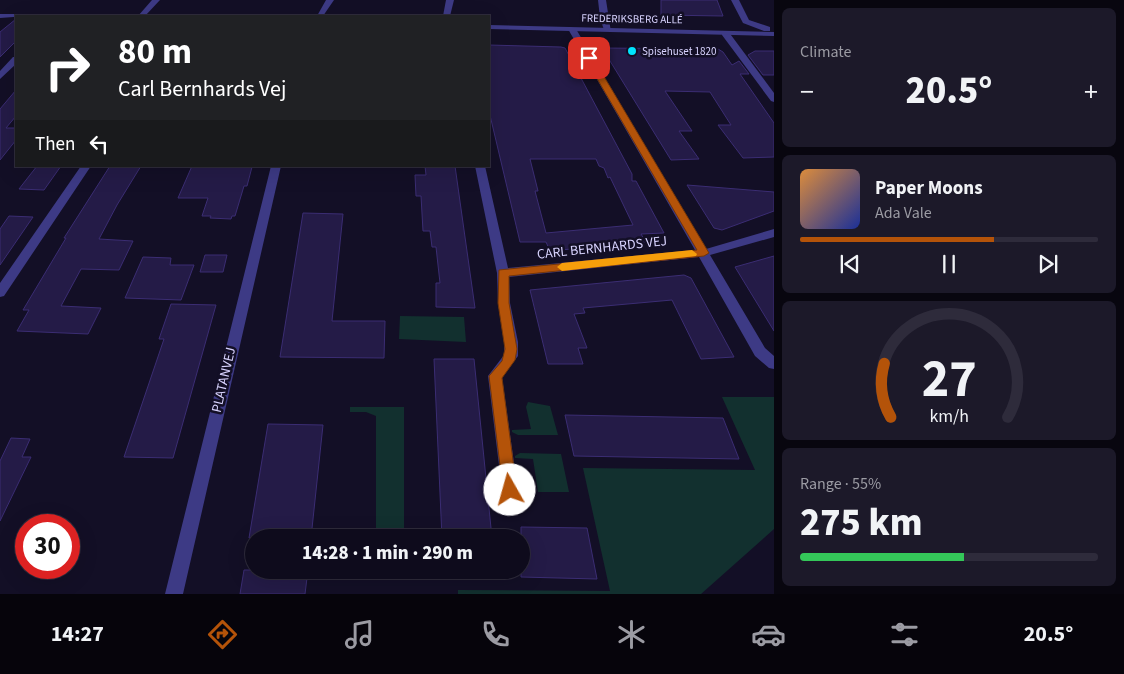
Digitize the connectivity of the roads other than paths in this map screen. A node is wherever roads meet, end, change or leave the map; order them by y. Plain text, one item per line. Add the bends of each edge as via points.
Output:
1 (156, 0) edge
2 (330, 0) edge
3 (450, 0) edge
4 (602, 0) edge
5 (735, 0) edge
6 (142, 15) edge
7 (321, 15) edge
8 (448, 15) edge
9 (0, 16) edge
10 (15, 16) edge
11 (490, 27) edge
12 (572, 29) junction
13 (608, 30) junction
14 (725, 33) junction
15 (774, 33) edge
16 (15, 60) edge
17 (0, 76) edge
18 (774, 99) edge
19 (85, 167) edge
20 (276, 167) edge
21 (480, 167) edge
22 (774, 233) edge
23 (704, 253) junction
24 (503, 273) junction
25 (0, 293) edge
26 (774, 364) edge
27 (512, 506) dead end
28 (174, 594) edge

1 - 6 street
2 - 7 street
3 - 8 street
4 - 13 street
5 - 15 street via 749,23
9 - 10 street
11 - 12 street, FREDERIKSBERG ALLÉ
12 - 13 street, FREDERIKSBERG ALLÉ
12 - 23 street
13 - 14 street, FREDERIKSBERG ALLÉ
14 - 15 street, FREDERIKSBERG ALLÉ
14 - 18 street
16 - 17 street
19 - 25 street
20 - 28 street, PLATANVEJ
21 - 24 street
22 - 23 street, CARL BERNHARDS VEJ
23 - 24 street, CARL BERNHARDS VEJ
23 - 26 street via 760,352
24 - 27 street via 511,356 495,376

